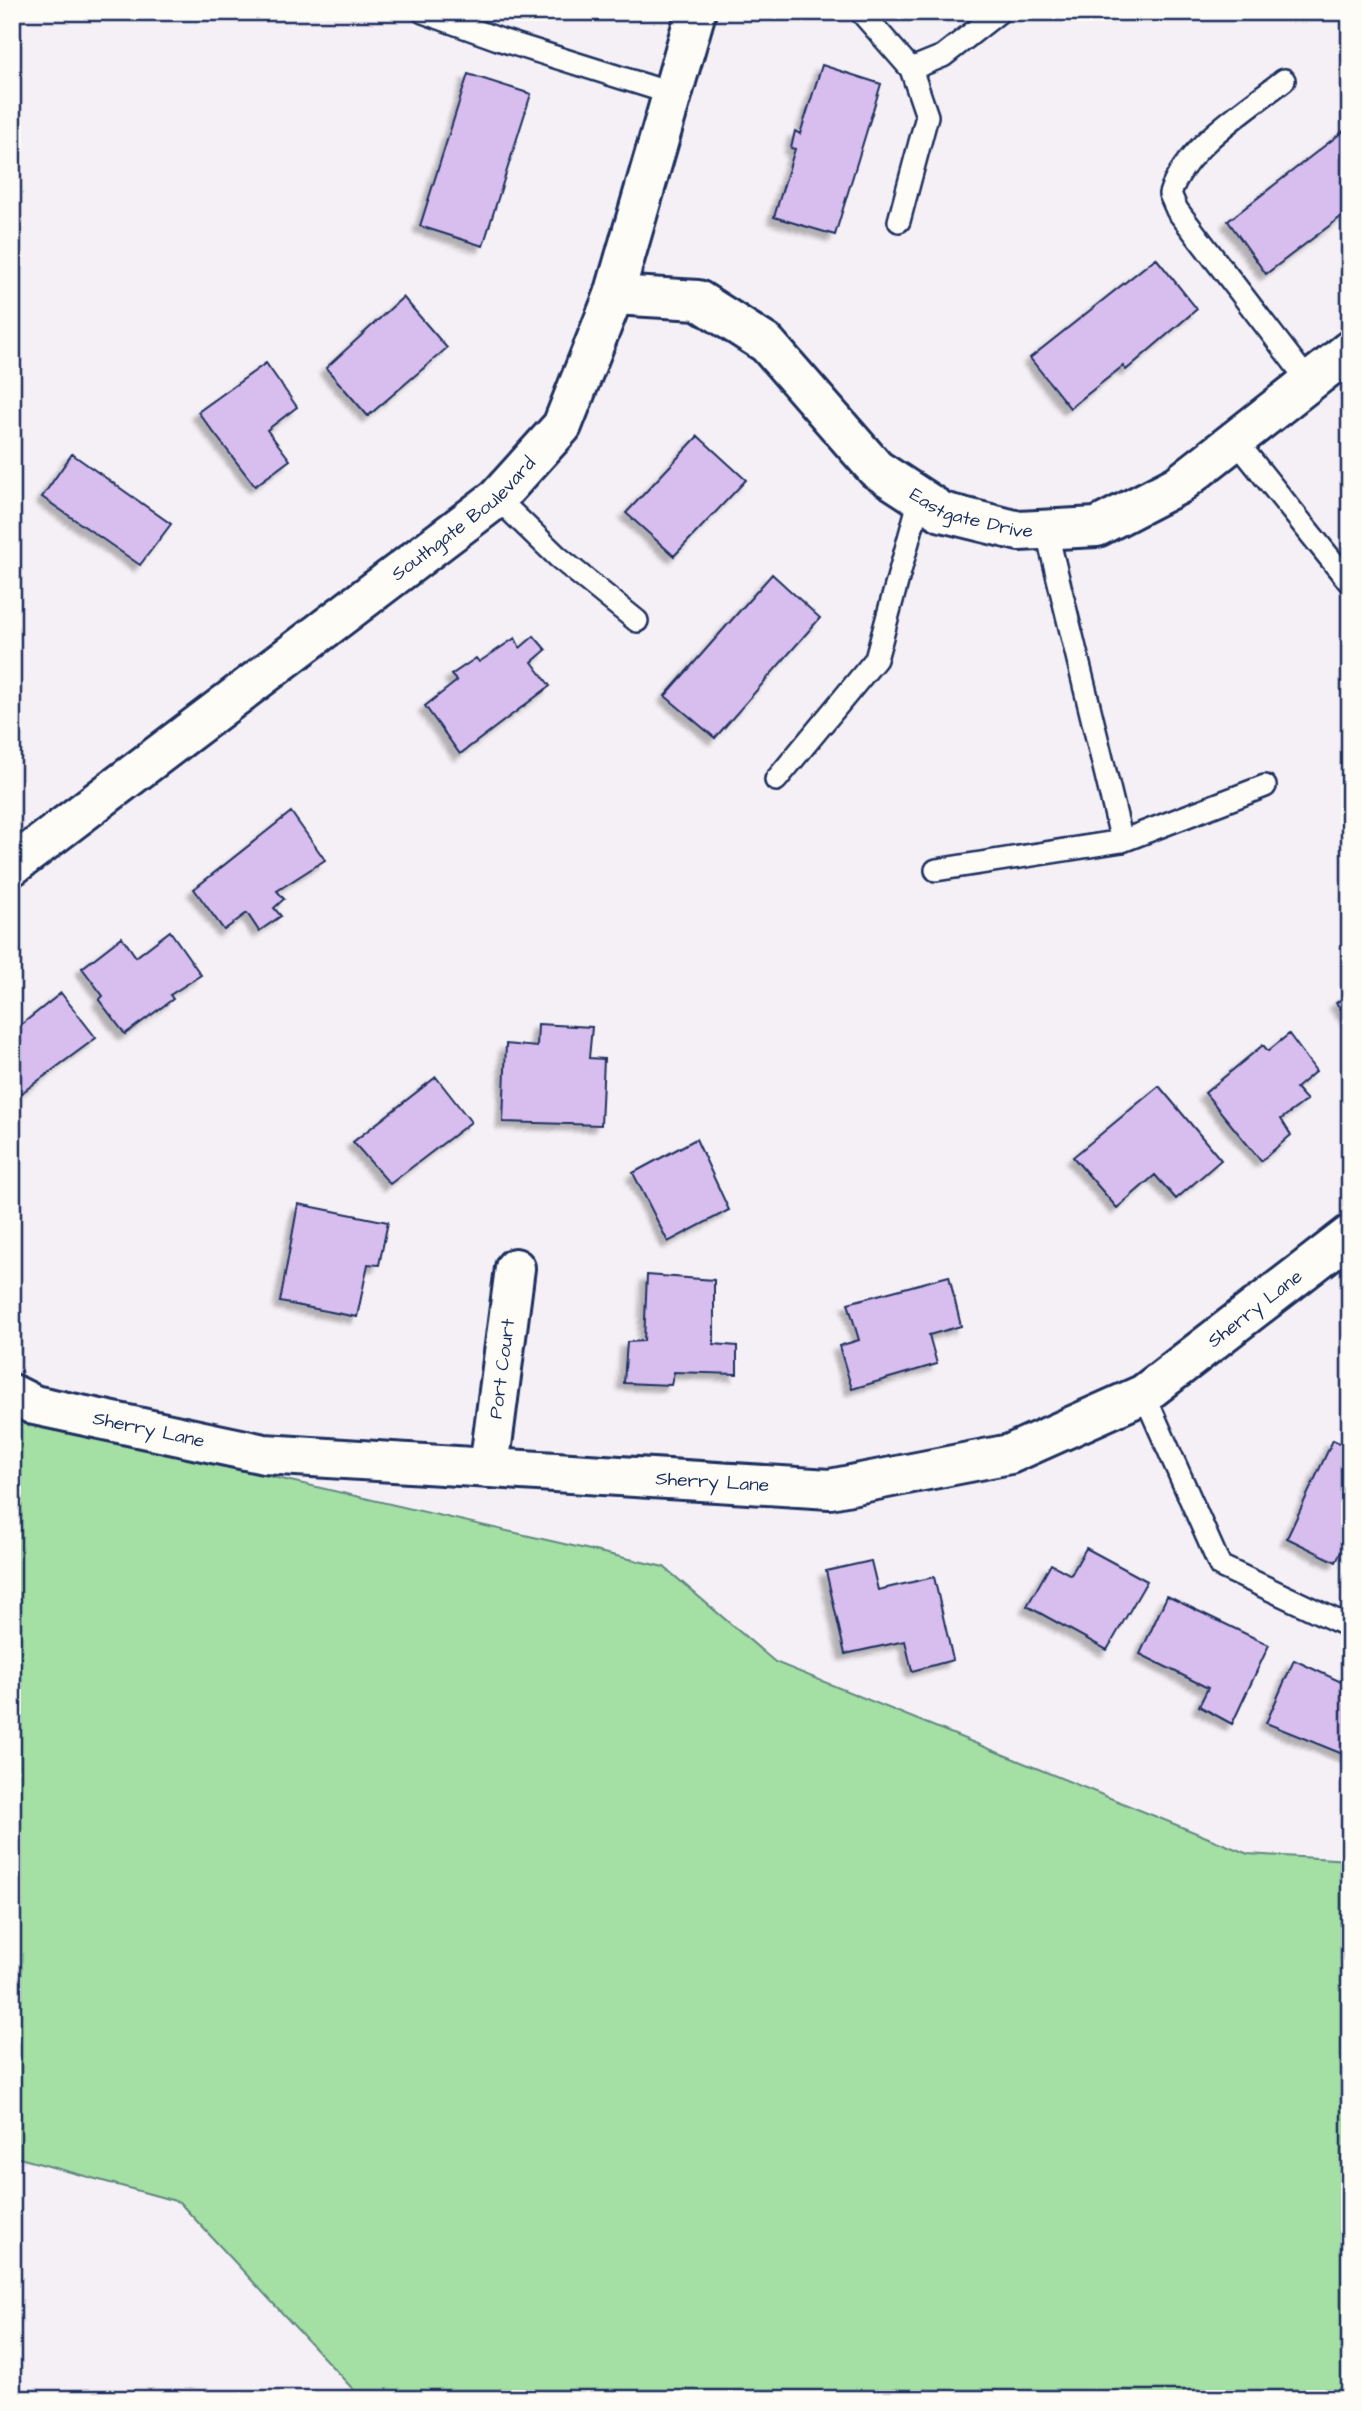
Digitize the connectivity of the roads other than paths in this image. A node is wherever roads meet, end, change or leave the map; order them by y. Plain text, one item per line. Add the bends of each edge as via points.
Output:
1 (423, 12) edge
2 (696, 12) edge
3 (861, 12) edge
4 (999, 12) edge
5 (911, 69) junction
6 (1284, 80) dead end
7 (673, 94) junction
8 (899, 221) dead end
9 (614, 295) junction
10 (1350, 350) edge
11 (1309, 382) junction
12 (1236, 441) junction
13 (497, 498) junction
14 (920, 498) junction
15 (1046, 529) junction
16 (1350, 583) edge
17 (637, 621) dead end
18 (776, 780) dead end
19 (1265, 786) dead end
20 (1122, 841) junction
21 (17, 853) edge
22 (936, 870) dead end
23 (1350, 1235) edge
24 (515, 1268) dead end
25 (12, 1394) edge
26 (1144, 1394) junction
27 (489, 1468) junction
28 (1350, 1627) edge

1 - 7 lane
2 - 7 street, Southgate Boulevard
3 - 5 lane
4 - 5 lane via 943,56
5 - 8 lane via 927,116
6 - 11 lane via 1205,143 1175,179 1170,194 1177,210
7 - 9 street, Southgate Boulevard
9 - 13 street, Southgate Boulevard via 562,426
9 - 14 street, Eastgate Drive via 698,300 767,344 876,469
10 - 11 street, Eastgate Drive
11 - 12 street, Eastgate Drive
12 - 15 street, Eastgate Drive via 1178,485 1097,527
12 - 16 lane
13 - 17 lane via 558,557
13 - 21 street, Southgate Boulevard
14 - 15 street, Eastgate Drive via 942,512 1019,531
14 - 18 lane via 876,659
15 - 20 lane
19 - 20 lane
20 - 22 lane
23 - 26 street, Sherry Lane
24 - 27 street, Port Court
25 - 27 street, Sherry Lane via 33,1405 264,1454
26 - 27 street, Sherry Lane via 1010,1454 830,1489
26 - 28 lane via 1220,1566

